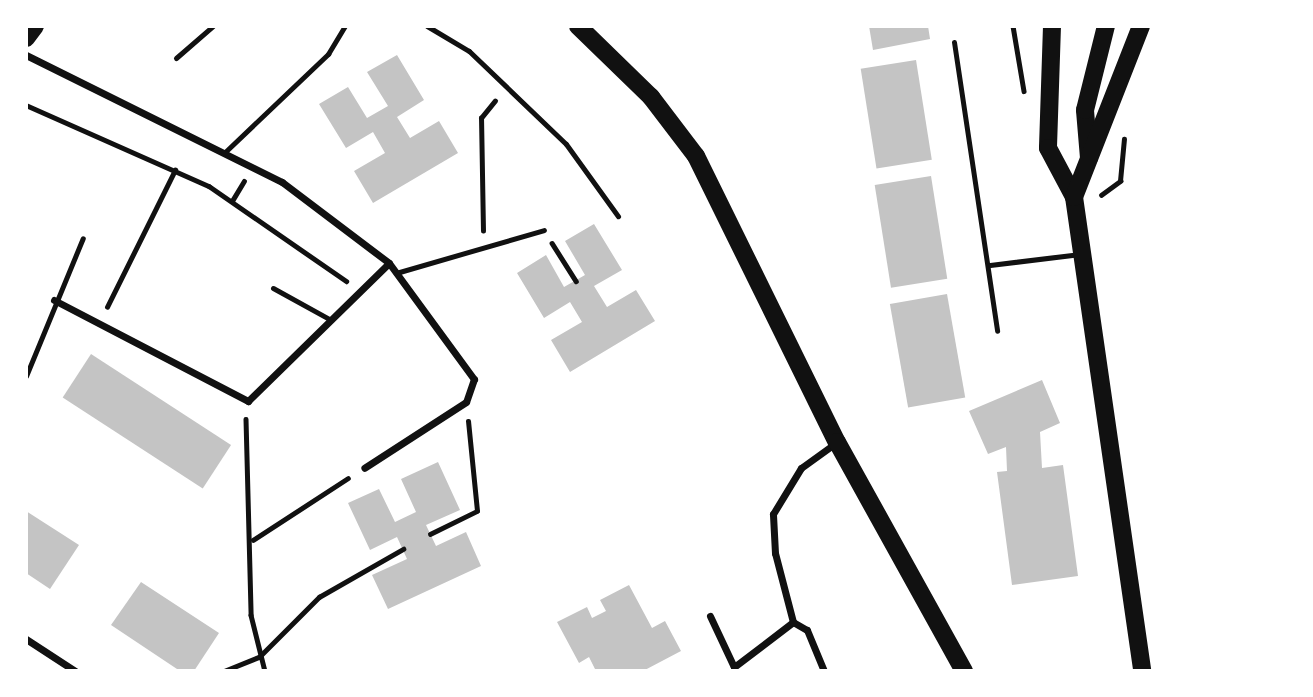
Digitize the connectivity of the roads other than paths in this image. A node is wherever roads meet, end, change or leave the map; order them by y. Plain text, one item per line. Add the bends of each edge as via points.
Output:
1 (35, 26) edge
2 (213, 26) edge
3 (345, 26) edge
4 (427, 26) edge
5 (578, 26) edge
6 (1052, 26) edge
7 (1106, 26) edge
8 (1141, 26) edge
9 (26, 38) edge
10 (954, 41) dead end
11 (26, 55) edge
12 (176, 58) dead end
13 (224, 153) junction
14 (1089, 158) junction
15 (1074, 197) junction
16 (618, 215) dead end
17 (544, 230) road end
18 (83, 238) dead end
19 (1080, 254) junction
20 (389, 263) junction
21 (990, 265) junction
22 (396, 273) junction
23 (273, 288) dead end
24 (54, 300) junction
25 (331, 320) junction
26 (997, 331) dead end
27 (26, 376) edge
28 (837, 442) junction
29 (364, 468) road end
30 (710, 616) dead end
31 (793, 622) junction
32 (26, 639) edge
33 (734, 669) edge
34 (75, 671) edge
35 (824, 671) edge
36 (964, 671) edge
37 (1142, 671) edge

1 - 9 main road
2 - 12 lane
3 - 13 lane via 328,54
4 - 16 lane via 469,51 566,144
5 - 28 main road via 651,97 696,156
6 - 15 main road via 1048,148
7 - 14 main road via 1085,110
8 - 14 main road
10 - 21 lane
11 - 13 street
13 - 20 street via 282,182
14 - 15 main road
15 - 19 main road
17 - 22 lane
18 - 24 lane
19 - 21 lane
19 - 37 main road
20 - 22 street
20 - 25 street
21 - 26 lane
22 - 29 street via 474,379 466,402
23 - 25 lane
24 - 25 street via 248,401
24 - 27 lane
28 - 31 street via 801,468 773,514 775,553
28 - 36 main road
30 - 33 street
31 - 33 street
31 - 35 street via 807,630
32 - 34 street

